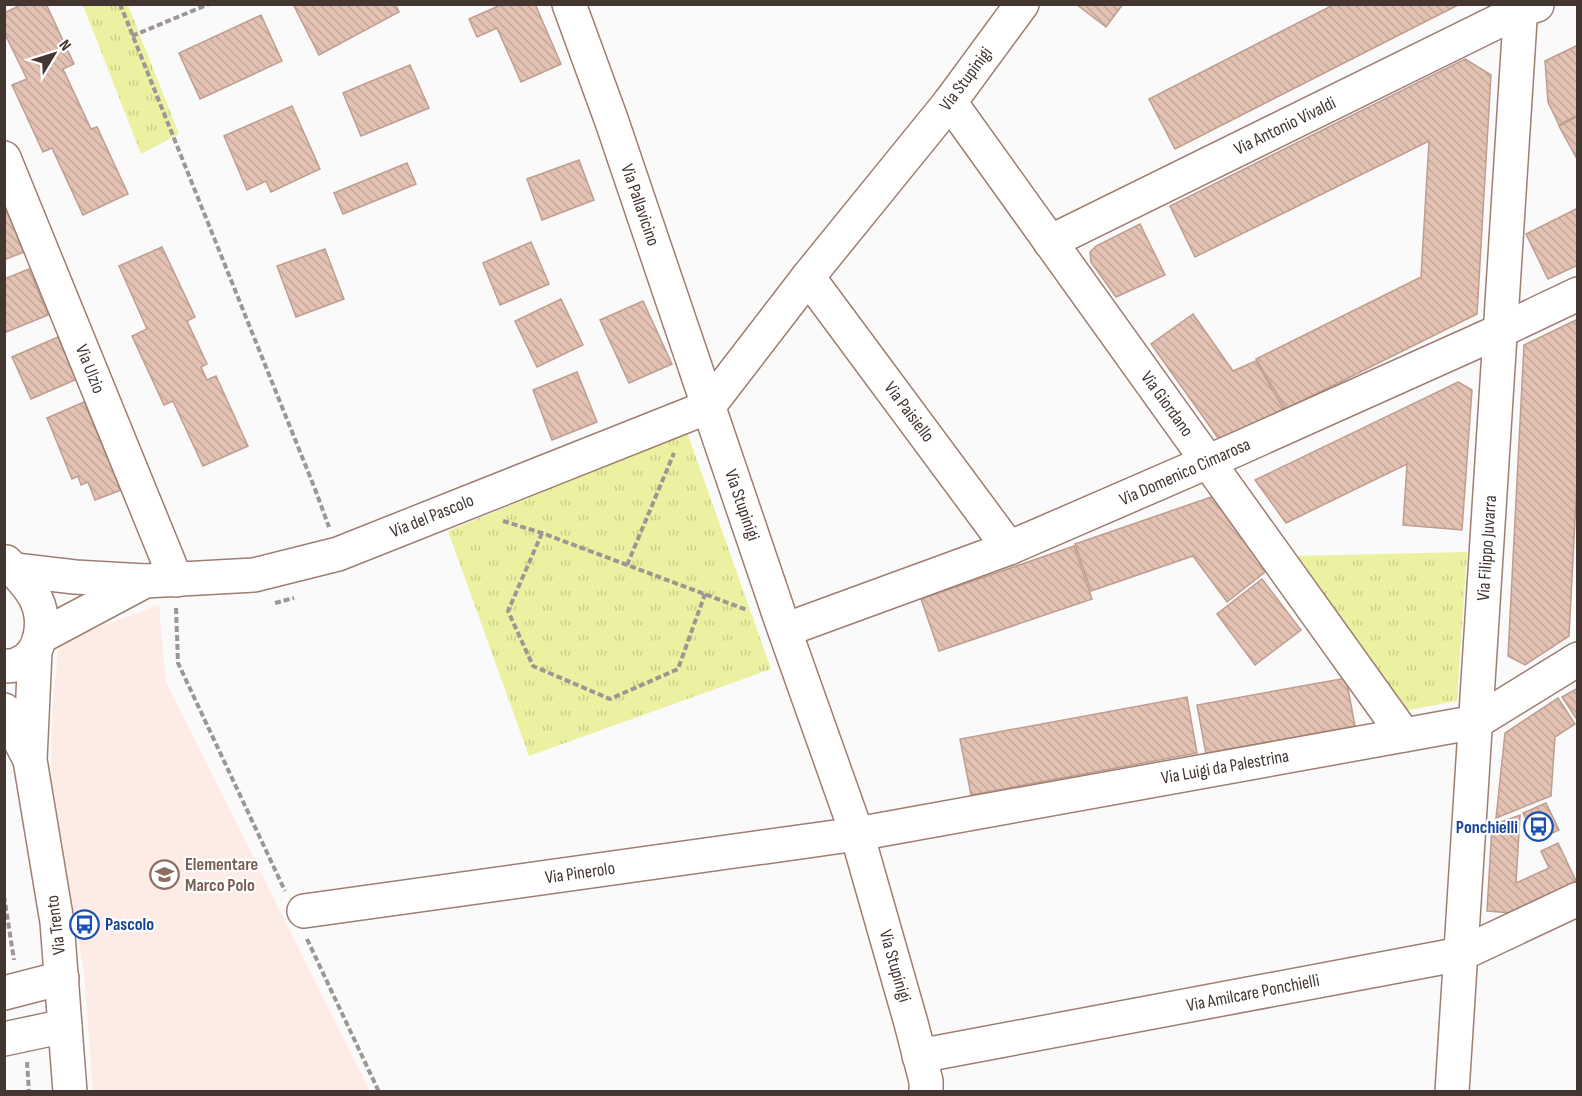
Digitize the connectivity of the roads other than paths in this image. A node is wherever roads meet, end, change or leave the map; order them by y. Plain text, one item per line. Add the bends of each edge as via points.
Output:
1 (569, 4) edge
2 (1022, 4) edge
3 (1526, 6) edge
4 (950, 102) junction
5 (4, 158) edge
6 (1050, 242) junction
7 (808, 277) junction
8 (1578, 294) edge
9 (1500, 331) junction
10 (708, 407) junction
11 (1209, 462) junction
12 (1010, 548) junction
13 (10, 566) edge
14 (171, 593) junction
15 (783, 626) junction
16 (37, 644) junction
17 (1578, 659) edge
18 (4, 666) edge
19 (4, 710) edge
20 (1476, 722) junction
21 (1404, 735) junction
22 (30, 760) junction
23 (857, 834) junction
24 (1578, 899) edge
25 (299, 916) road end
26 (1461, 954) junction
27 (62, 978) junction
28 (4, 993) edge
29 (65, 1026) junction
30 (4, 1039) edge
31 (920, 1056) junction
32 (70, 1092) edge
33 (927, 1092) edge
34 (1452, 1092) edge

1 - 10 street, Via Pallavicino
2 - 4 street, Via Stupinigi
3 - 6 street, Via Antonio Vivaldi
3 - 9 street, Via Filippo Juvarra
4 - 6 street, Via Giordano
4 - 7 street, Via Stupinigi
5 - 14 street, Via Ulzio
6 - 11 street, Via Giordano
7 - 10 street, Via Stupinigi
7 - 12 street, Via Paisiello
8 - 9 street, Via Domenico Cimarosa
9 - 11 street, Via Domenico Cimarosa
9 - 20 street, Via Filippo Juvarra
10 - 14 street, Via del Pascolo via 338,554
10 - 15 street, Via Stupinigi
11 - 12 street, Via Domenico Cimarosa
11 - 21 street, Via Giordano
12 - 15 street, Via Domenico Cimarosa
13 - 14 street, Via del Pascolo
13 - 16 street, Via Trento via 36,598 41,620
14 - 16 street, Via del Pascolo
15 - 23 street, Via Stupinigi
16 - 18 street, Via del Pascolo via 19,664
16 - 22 street, Via Trento
17 - 20 street, Via Luigi da Palestrina
19 - 22 street, Via Trento
20 - 21 street, Via Luigi da Palestrina
20 - 26 street, Via Filippo Juvarra
21 - 23 street, Via Luigi da Palestrina
22 - 27 street, Via Trento via 57,922
23 - 25 street, Via Pinerolo
23 - 31 street, Via Stupinigi
24 - 26 street, Via Amilcare Ponchielli
26 - 31 street, Via Amilcare Ponchielli
26 - 34 street, Via Filippo Juvarra
27 - 28 street
27 - 29 street, Via Trento
29 - 30 street
29 - 32 street, Via Trento
31 - 33 street, Via Stupinigi

